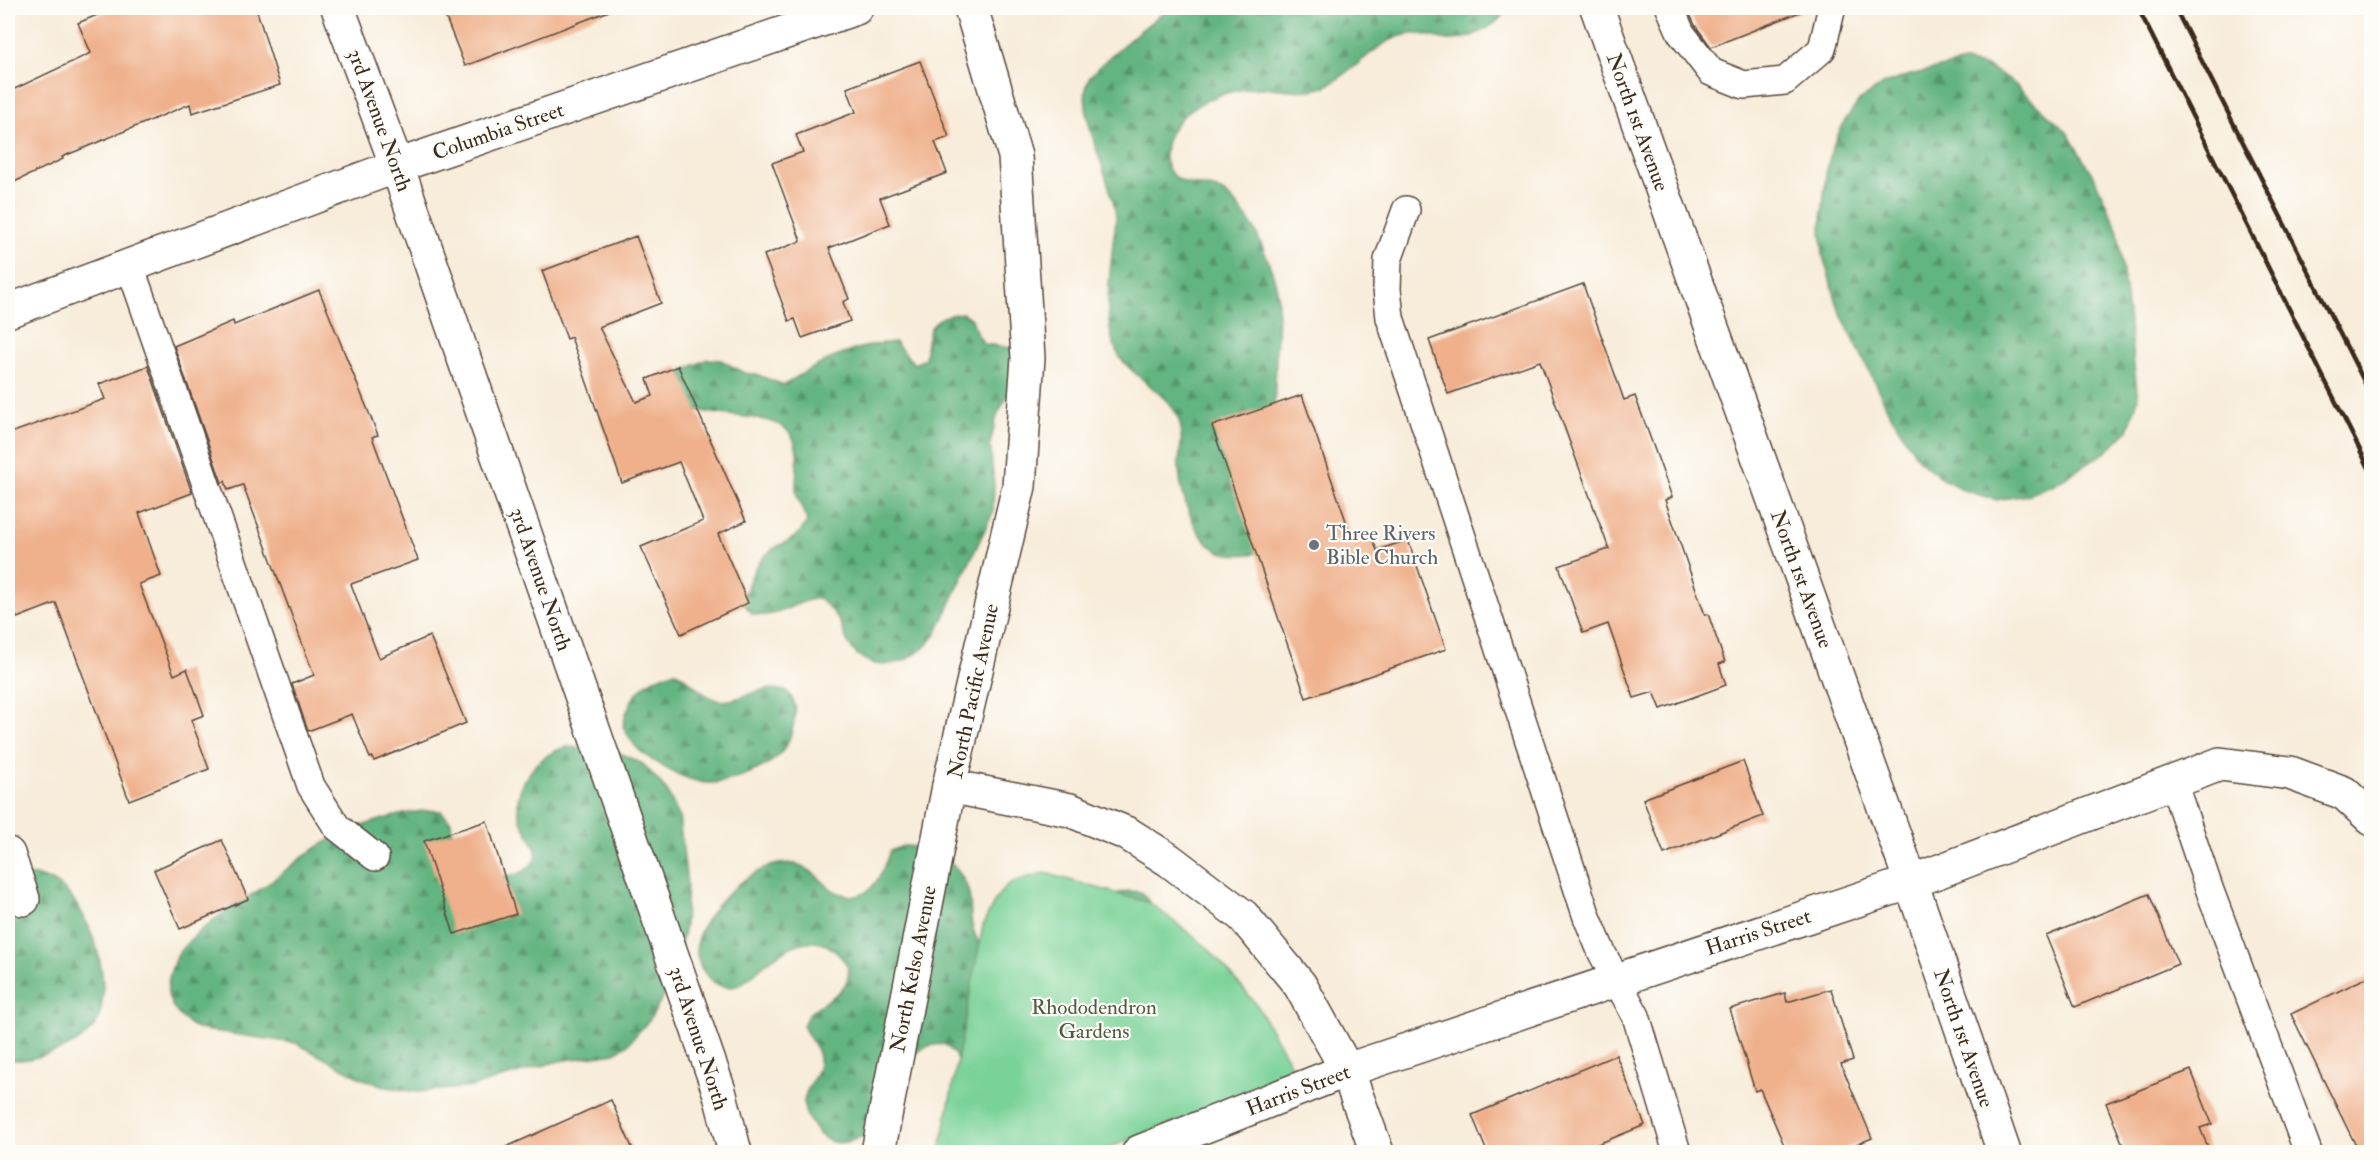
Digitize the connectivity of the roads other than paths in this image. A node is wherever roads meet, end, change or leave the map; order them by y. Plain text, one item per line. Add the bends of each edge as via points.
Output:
1 (338, 8) edge
2 (856, 8) edge
3 (971, 8) edge
4 (1597, 8) edge
5 (1671, 8) edge
6 (1830, 8) edge
7 (398, 166) junction
8 (1406, 210) dead end
9 (130, 266) junction
10 (8, 311) edge
11 (2173, 782) junction
12 (949, 786) junction
13 (2372, 819) edge
14 (8, 854) edge
15 (375, 857) dead end
16 (1911, 882) junction
17 (23, 899) dead end
18 (1617, 979) junction
19 (1347, 1070) junction
20 (735, 1152) edge
21 (878, 1152) edge
22 (1139, 1152) edge
23 (1377, 1152) edge
24 (1677, 1152) edge
25 (2004, 1152) edge
26 (2308, 1152) edge

1 - 7 street, 3rd Avenue North
2 - 7 street, Columbia Street
3 - 12 street, North Pacific Avenue via 1015,156 1028,358 1019,486
4 - 16 street, North 1st Avenue
5 - 6 lane via 1681,33 1711,72 1744,86 1785,81 1822,49
7 - 9 street, Columbia Street
7 - 20 street, 3rd Avenue North via 719,1091
8 - 18 lane via 1389,260 1390,318 1587,917
9 - 10 street, Columbia Street
9 - 15 lane via 311,786 337,827
11 - 13 street, Harris Street via 2220,764 2290,773 2344,794
11 - 16 street, Harris Street
11 - 26 lane
12 - 19 street, North Pacific Avenue via 1070,810 1128,834 1169,860 1243,916 1300,985
12 - 21 street, North Kelso Avenue
14 - 17 street
16 - 18 street, Harris Street
16 - 25 street, North 1st Avenue
18 - 19 street, Harris Street
18 - 24 lane via 1636,1016
19 - 22 street, Harris Street
19 - 23 street, North Pacific Avenue

